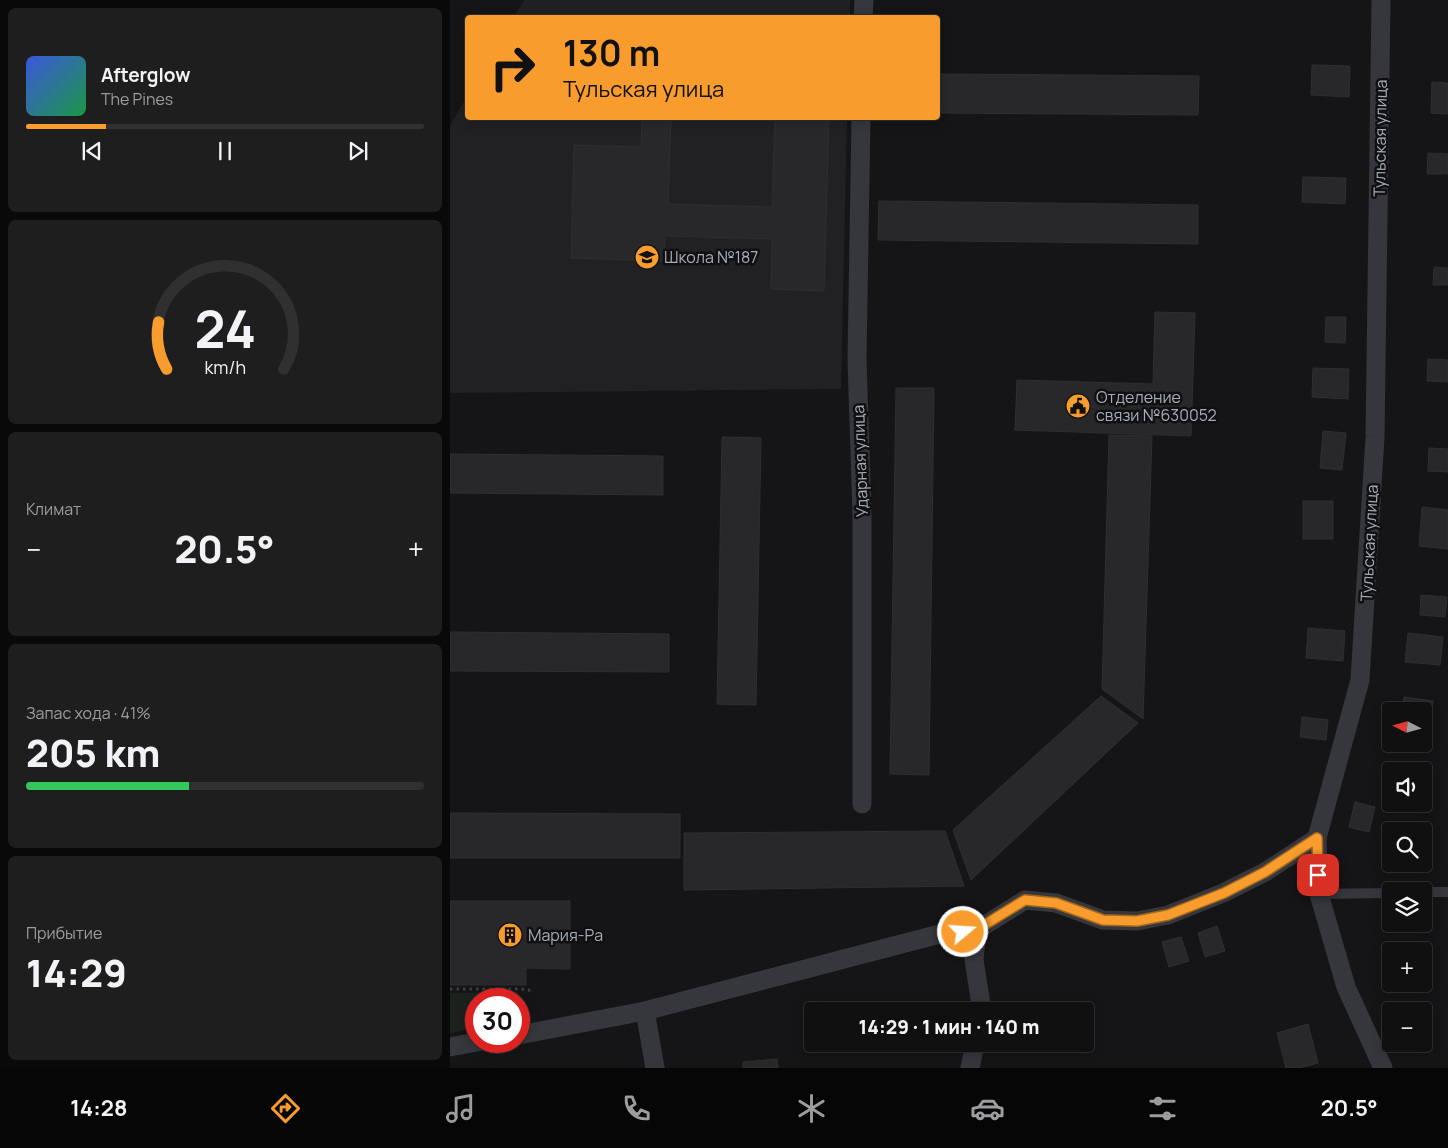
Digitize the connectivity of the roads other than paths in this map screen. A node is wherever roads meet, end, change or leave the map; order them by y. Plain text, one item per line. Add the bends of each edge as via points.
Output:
1 (864, 0) edge
2 (1381, 0) edge
3 (863, 15) edge
4 (861, 120) edge
5 (862, 804) dead end
6 (1317, 838) junction
7 (1432, 892) edge
8 (1448, 892) edge
9 (1382, 893) edge
10 (1319, 894) junction
11 (976, 930) junction
12 (981, 1002) edge
13 (645, 1011) junction
14 (530, 1033) edge
15 (465, 1044) edge
16 (450, 1046) edge
17 (973, 1052) edge
18 (655, 1068) edge
19 (970, 1068) edge
20 (1383, 1068) edge

1 - 3 street
2 - 6 street, Тульская улица via 1375,437 1360,680
4 - 5 street, Ударная улица via 856,359 862,516
6 - 10 street, Тульская улица
6 - 11 street via 1265,872 1224,893 1168,915 1137,921 1103,920 1056,903 1025,900
7 - 8 lane
9 - 10 lane
10 - 20 street, Тульская улица via 1346,987
11 - 12 street via 974,960
11 - 13 street via 936,935
13 - 14 street
13 - 18 street
15 - 16 street
17 - 19 street

